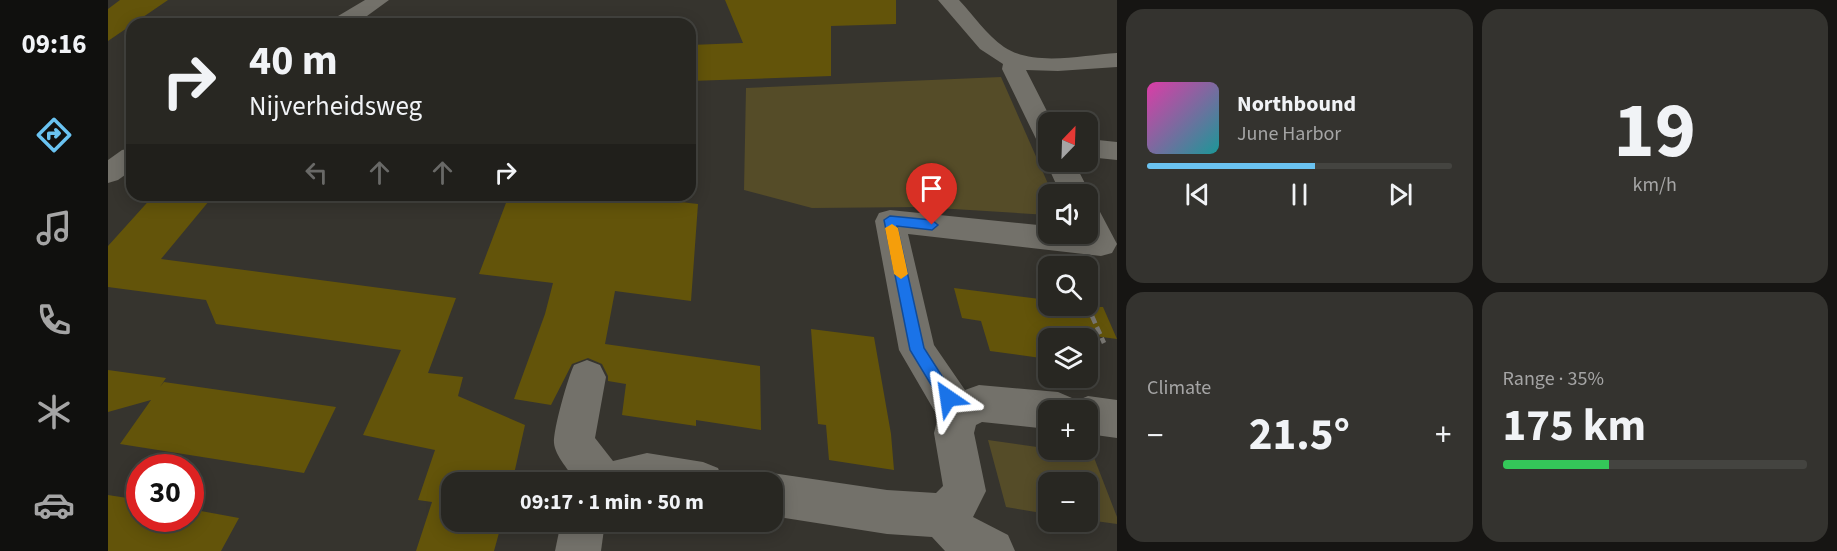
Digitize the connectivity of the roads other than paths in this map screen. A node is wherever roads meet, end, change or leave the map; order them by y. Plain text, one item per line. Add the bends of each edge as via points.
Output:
1 (379, 0) edge
2 (948, 0) edge
3 (350, 18) edge
4 (1015, 60) junction
5 (1117, 60) edge
6 (1038, 118) edge
7 (1098, 149) edge
8 (1117, 151) edge
9 (126, 161) edge
10 (108, 172) edge
11 (1038, 237) edge
12 (587, 377) dead end
13 (1038, 409) edge
14 (958, 414) junction
15 (1098, 416) edge
16 (1117, 419) edge
17 (595, 472) edge
18 (783, 496) edge
19 (941, 514) junction
20 (581, 532) edge
21 (578, 551) edge
22 (992, 551) edge

1 - 3 street
2 - 4 street via 987,44
4 - 5 street
4 - 6 street via 1014,69
7 - 8 street
9 - 10 street
11 - 14 street via 890,220 917,350
12 - 17 street via 574,443
13 - 14 street via 979,403
14 - 19 street via 954,433 965,491 956,506
15 - 16 street
18 - 19 street via 907,514
19 - 22 street via 957,532
20 - 21 street

